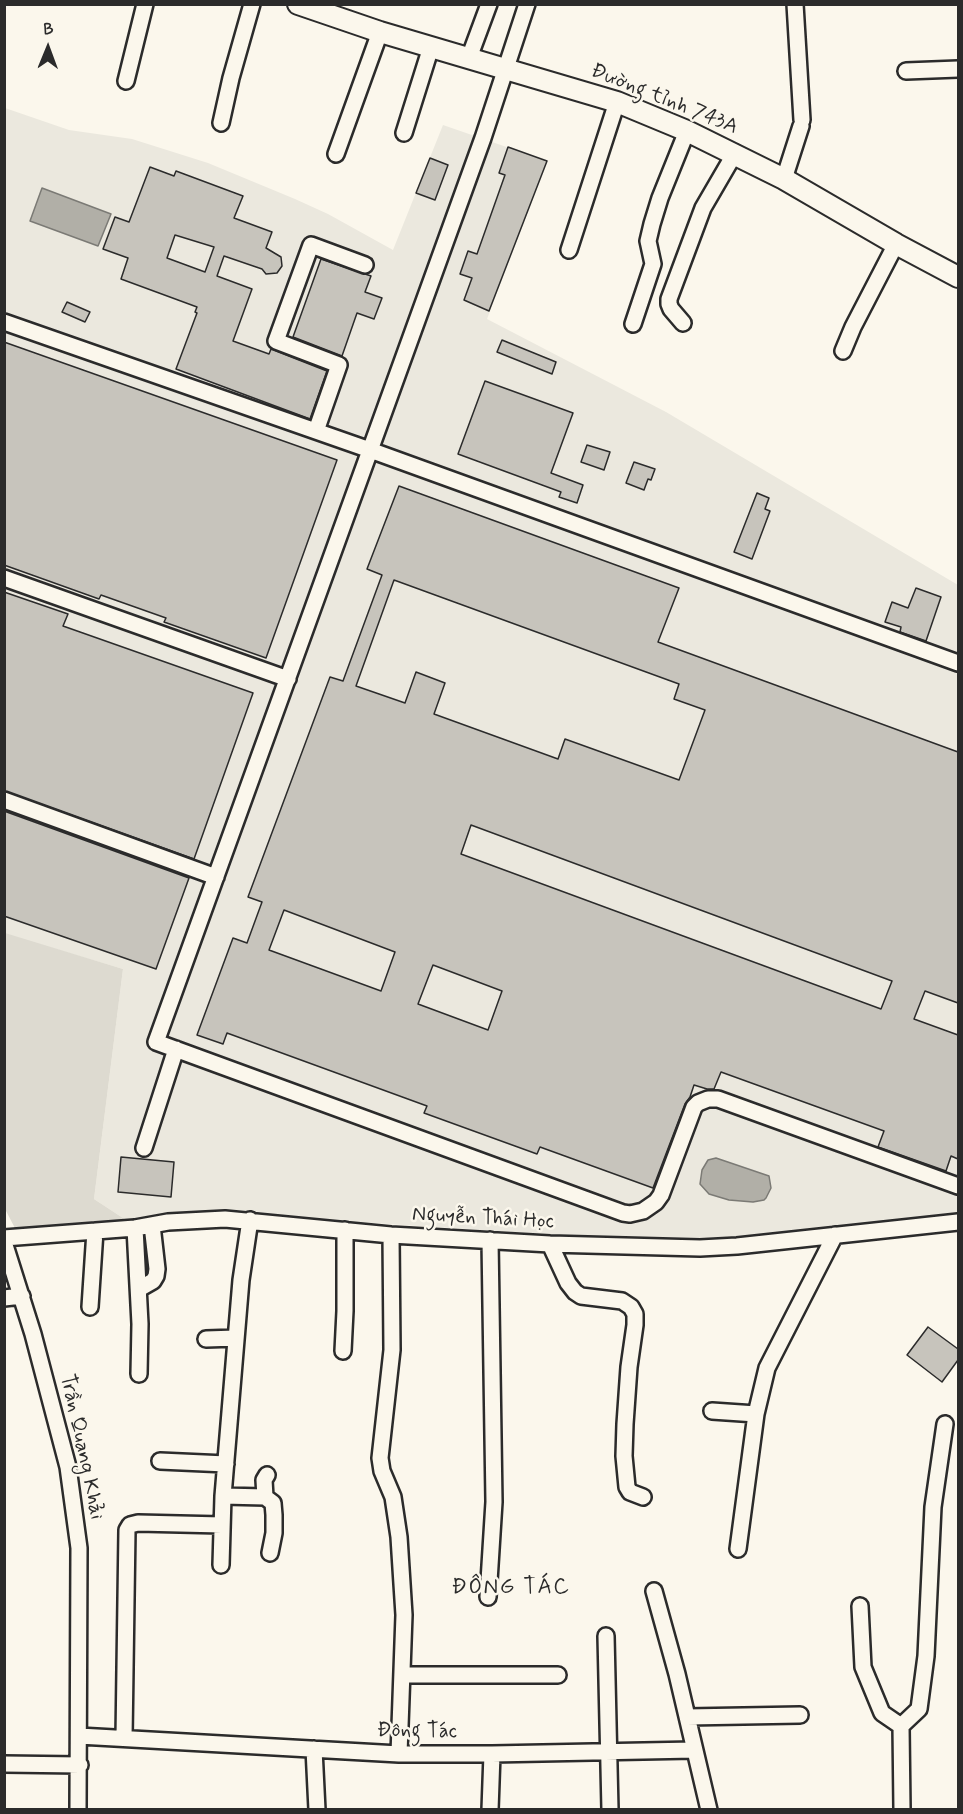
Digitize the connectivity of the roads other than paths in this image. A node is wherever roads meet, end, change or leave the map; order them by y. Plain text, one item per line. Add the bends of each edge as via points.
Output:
1 (145, 4) edge
2 (252, 4) edge
3 (298, 4) edge
4 (489, 4) edge
5 (527, 4) edge
6 (795, 4) edge
7 (380, 32) junction
8 (431, 47) junction
9 (469, 58) junction
10 (958, 69) edge
11 (505, 70) junction
12 (906, 71) dead end
13 (126, 81) dead end
14 (617, 102) junction
15 (221, 123) dead end
16 (687, 131) junction
17 (404, 133) dead end
18 (735, 153) junction
19 (336, 154) dead end
20 (784, 179) junction
21 (896, 244) junction
22 (569, 250) dead end
23 (365, 266) dead end
24 (958, 277) edge
25 (4, 322) edge
26 (683, 323) dead end
27 (633, 324) dead end
28 (843, 351) dead end
29 (316, 431) junction
30 (370, 450) junction
31 (4, 578) edge
32 (958, 663) edge
33 (288, 679) junction
34 (4, 800) edge
35 (216, 877) junction
36 (176, 1049) junction
37 (144, 1148) dead end
38 (958, 1186) edge
39 (250, 1220) junction
40 (958, 1222) edge
41 (152, 1225) junction
42 (135, 1228) junction
43 (345, 1230) junction
44 (94, 1231) junction
45 (391, 1235) junction
46 (835, 1235) junction
47 (4, 1240) edge
48 (490, 1240) junction
49 (550, 1244) junction
50 (138, 1289) junction
51 (22, 1296) junction
52 (4, 1298) edge
53 (90, 1307) dead end
54 (236, 1338) junction
55 (206, 1339) dead end
56 (343, 1351) dead end
57 (139, 1374) dead end
58 (712, 1411) dead end
59 (756, 1414) junction
60 (945, 1424) dead end
61 (160, 1461) dead end
62 (226, 1464) junction
63 (267, 1475) dead end
64 (223, 1496) junction
65 (266, 1497) junction
66 (643, 1497) dead end
67 (222, 1525) junction
68 (738, 1549) dead end
69 (270, 1553) dead end
70 (221, 1565) dead end
71 (654, 1590) dead end
72 (488, 1596) dead end
73 (860, 1606) dead end
74 (606, 1636) dead end
75 (558, 1674) dead end
76 (403, 1675) junction
77 (800, 1715) dead end
78 (687, 1717) junction
79 (901, 1726) junction
80 (79, 1736) junction
81 (123, 1738) junction
82 (314, 1749) junction
83 (694, 1750) junction
84 (609, 1751) junction
85 (399, 1754) junction
86 (492, 1754) junction
87 (4, 1764) edge
88 (80, 1765) junction
89 (78, 1809) edge
90 (317, 1809) edge
91 (490, 1809) edge
92 (610, 1809) edge
93 (709, 1809) edge
94 (902, 1809) edge

1 - 13 street
2 - 15 street
3 - 7 main road, Đường tỉnh 743A
4 - 9 street
5 - 11 street
6 - 20 street via 802,123
7 - 8 main road, Đường tỉnh 743A
7 - 19 street
8 - 9 main road, Đường tỉnh 743A
8 - 17 street
9 - 11 main road, Đường tỉnh 743A
10 - 12 street
11 - 14 main road, Đường tỉnh 743A
11 - 30 street
14 - 16 main road, Đường tỉnh 743A
14 - 22 street
16 - 18 main road, Đường tỉnh 743A
16 - 27 street via 652,224 648,241 653,264
18 - 20 main road, Đường tỉnh 743A
18 - 26 street via 703,208 669,299 671,309
20 - 21 main road, Đường tỉnh 743A
21 - 24 main road, Đường tỉnh 743A
21 - 28 street
23 - 29 street via 311,245 276,341 339,365
25 - 29 street
29 - 30 street
30 - 32 street
30 - 33 street
31 - 33 street
33 - 35 street
34 - 35 street
35 - 36 street via 156,1042
36 - 37 street
36 - 38 street via 623,1213 643,1211 657,1202 694,1107 713,1098
39 - 41 street, Nguyễn Thái Học
39 - 43 street, Nguyễn Thái Học
39 - 54 street
40 - 46 street, Nguyễn Thái Học
41 - 42 street, Nguyễn Thái Học
41 - 50 street via 156,1276
42 - 44 street, Nguyễn Thái Học
42 - 50 street
43 - 45 street, Nguyễn Thái Học
43 - 56 street
44 - 47 street, Nguyễn Thái Học
44 - 53 street
45 - 48 street, Nguyễn Thái Học
45 - 76 street via 392,1350 380,1458 393,1497 399,1537
46 - 49 street, Nguyễn Thái Học via 700,1248
46 - 59 street via 766,1368
47 - 51 street, Trần Quang Khải
48 - 49 street, Nguyễn Thái Học
48 - 72 street via 494,1502
49 - 66 street via 575,1292 622,1301 635,1314 624,1456 627,1487
50 - 57 street
51 - 52 street
51 - 80 street, Trần Quang Khải via 68,1467 80,1548
54 - 55 street
54 - 62 street
58 - 59 street
59 - 68 street
60 - 79 street via 933,1507 926,1656 919,1709
61 - 62 street
62 - 64 street
63 - 65 street
64 - 65 street
64 - 67 street
65 - 69 street via 273,1503 274,1515
67 - 70 street
67 - 81 street via 138,1523 127,1530
71 - 78 street
73 - 79 street via 863,1667 882,1713
74 - 84 street
75 - 76 street
76 - 85 street
77 - 78 street
78 - 83 street
79 - 94 street
80 - 81 street, Đông Tác
80 - 88 street, Trần Quang Khải
81 - 82 street, Đông Tác
82 - 85 street, Đông Tác
82 - 90 street
83 - 84 street, Đông Tác
83 - 93 street
84 - 86 street, Đông Tác
84 - 92 street
85 - 86 street, Đông Tác
86 - 91 street
87 - 88 street
88 - 89 street, Trần Quang Khải

